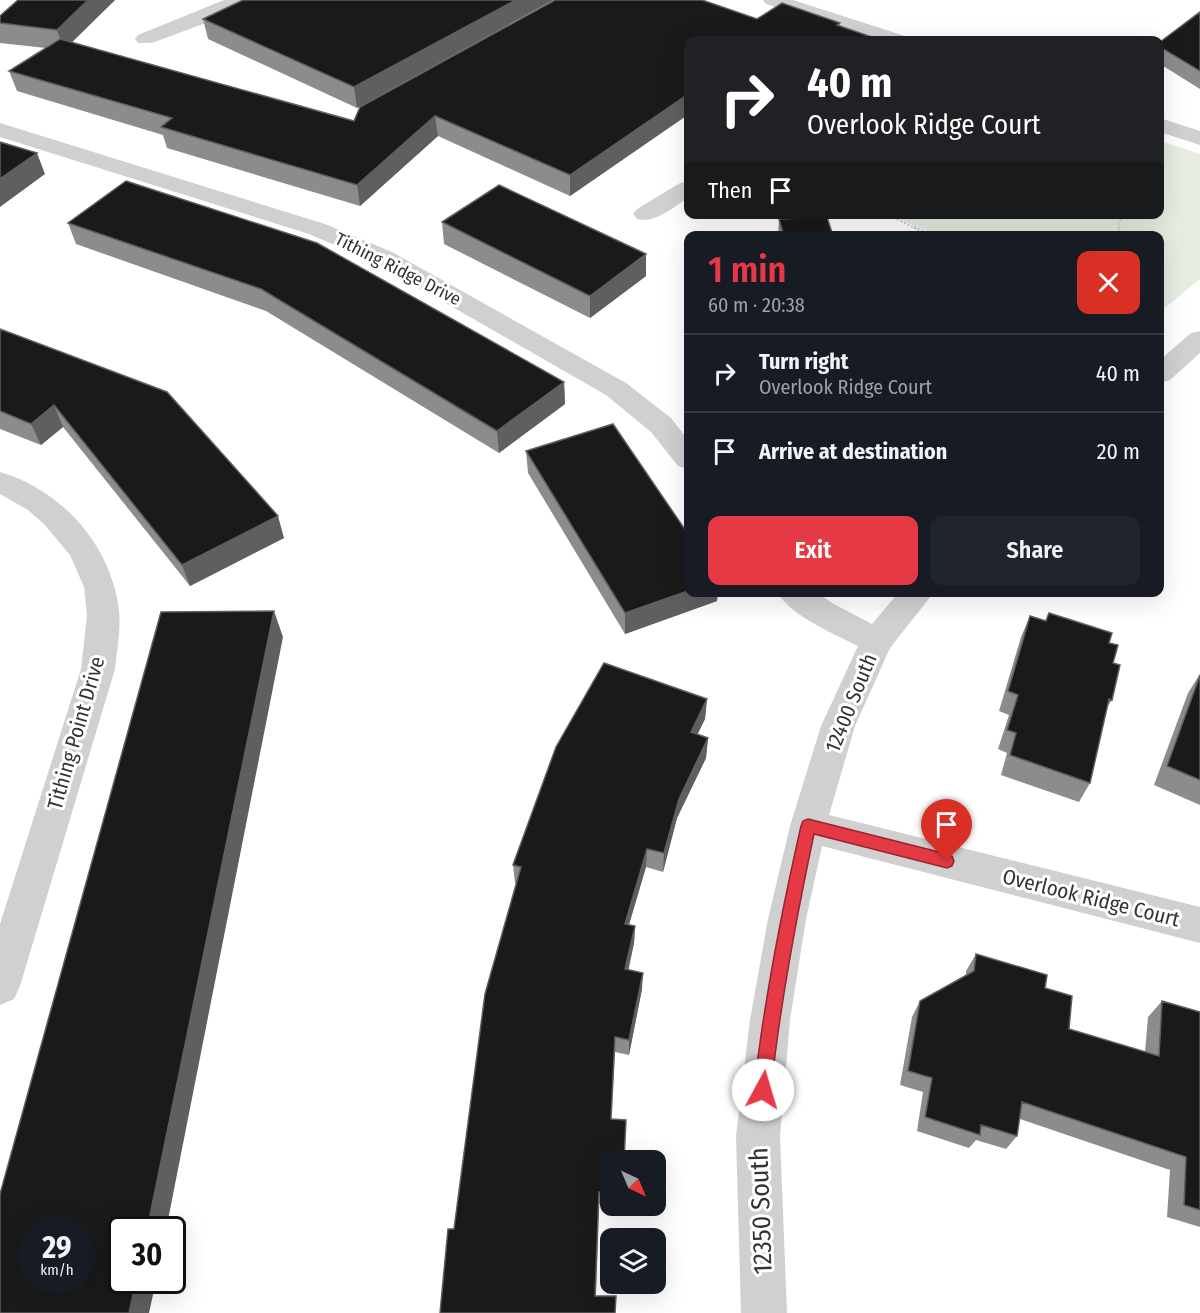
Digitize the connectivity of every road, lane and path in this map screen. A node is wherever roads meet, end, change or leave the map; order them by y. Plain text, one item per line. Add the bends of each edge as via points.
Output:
1 (240, 0) edge
2 (773, 0) edge
3 (885, 36) edge
4 (145, 39) dead end
5 (1164, 126) edge
6 (0, 130) edge
7 (1200, 138) edge
8 (684, 190) edge
9 (645, 214) dead end
10 (896, 219) edge
11 (922, 231) edge
12 (1200, 339) edge
13 (1164, 370) edge
14 (684, 454) edge
15 (0, 482) edge
16 (800, 597) edge
17 (914, 597) edge
18 (877, 640) junction
19 (808, 826) junction
20 (1200, 925) edge
21 (0, 986) edge
22 (764, 1313) edge

1 - 4 street
2 - 3 street
5 - 7 street
6 - 14 street, Tithing Ridge Drive via 317,229 383,257 616,389 661,425
8 - 9 street
10 - 11 path
12 - 13 street
15 - 21 street, Tithing Point Drive via 36,501 75,536 98,582 103,638 98,669
16 - 18 street
17 - 18 street, 12400 South
18 - 19 street, 12400 South via 838,726
19 - 20 street, Overlook Ridge Court
19 - 22 street, 12350 South via 770,1020 758,1136

